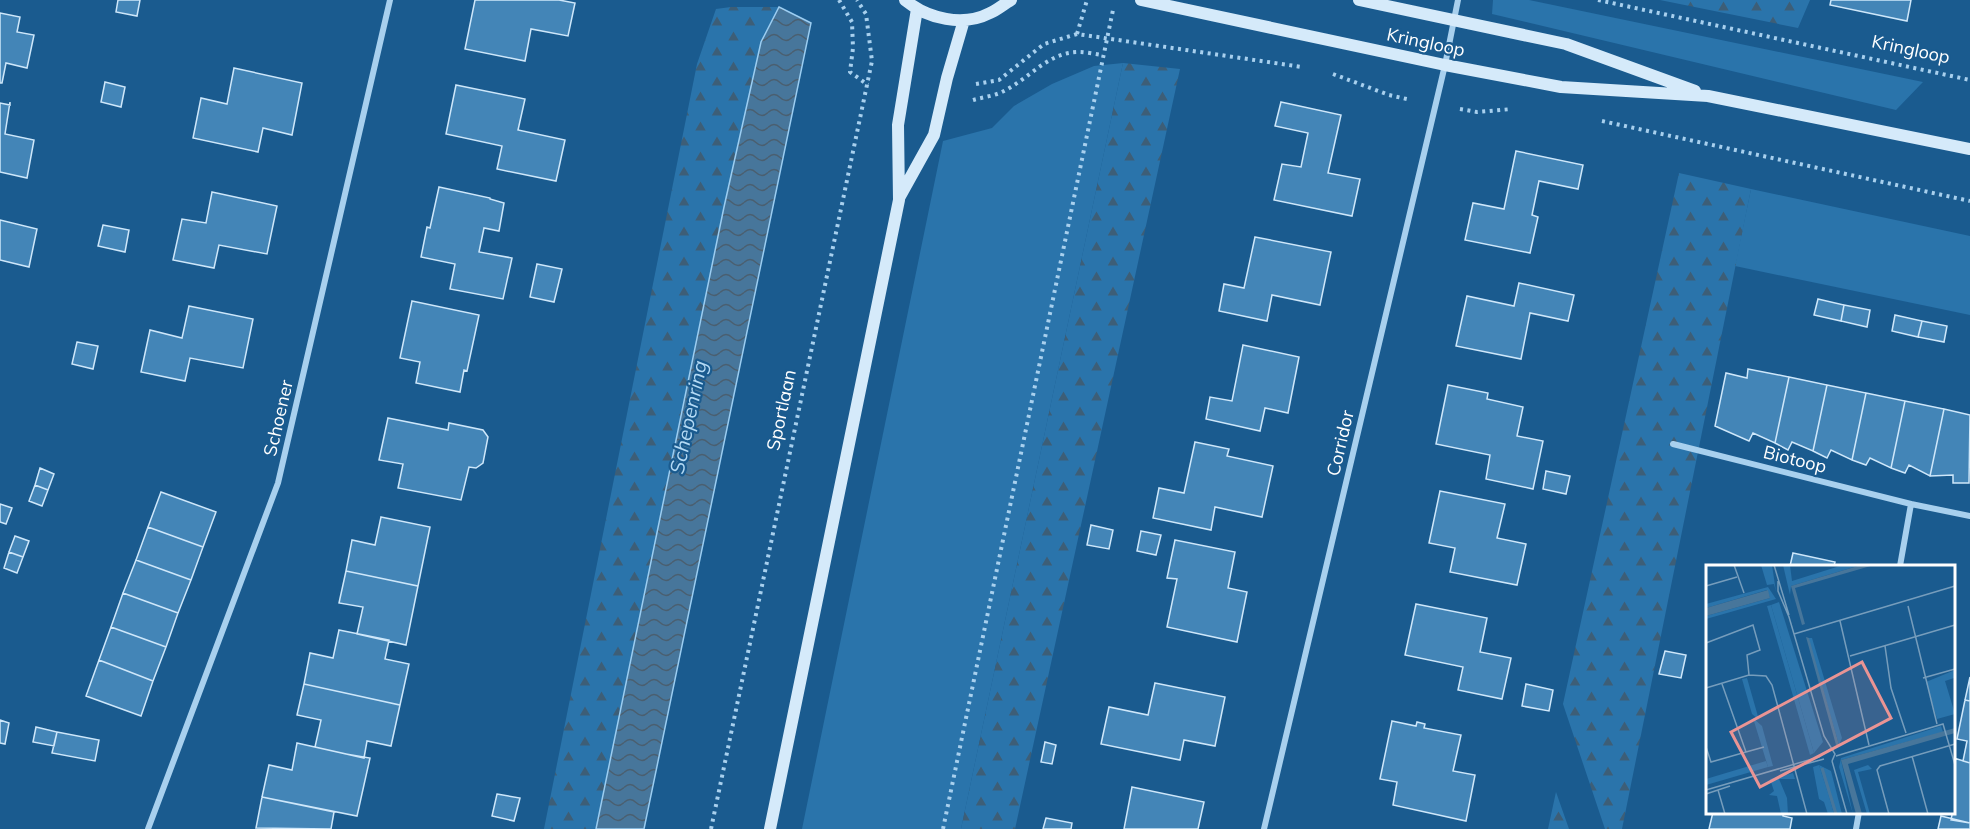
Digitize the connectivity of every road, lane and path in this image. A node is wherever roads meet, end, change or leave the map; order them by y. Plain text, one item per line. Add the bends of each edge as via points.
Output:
1 (390, 0) edge
2 (857, 0) edge
3 (905, 0) edge
4 (1011, 0) edge
5 (1087, 0) edge
6 (1114, 0) edge
7 (1142, 0) edge
8 (1359, 0) edge
9 (1458, 0) edge
10 (1598, 0) edge
11 (917, 9) junction
12 (964, 20) junction
13 (1455, 20) junction
14 (1077, 34) dead end
15 (1445, 65) junction
16 (1970, 80) edge
17 (1708, 96) junction
18 (1970, 149) edge
19 (899, 200) junction
20 (1673, 444) dead end
21 (1911, 504) junction
22 (1970, 516) edge
23 (1900, 565) edge
24 (1858, 814) edge
25 (148, 829) edge
26 (711, 829) edge
27 (770, 829) edge
28 (943, 829) edge
29 (1264, 829) edge
30 (1856, 829) edge

1 - 25 street, Schoener via 278,483
2 - 26 path, Sportlaan via 866,14 872,61
3 - 11 street
4 - 12 street via 989,14
5 - 14 path
6 - 28 path
7 - 15 street, Kringloop
8 - 13 street, Kringloop
9 - 13 street, Corridor
10 - 16 path, Kringloop
11 - 12 street via 939,18
11 - 19 street via 898,125
12 - 19 street via 934,135
13 - 15 street, Corridor
13 - 17 street, Kringloop via 1566,44
15 - 17 street, Kringloop via 1561,87
15 - 29 street, Corridor
17 - 18 street, Kringloop
19 - 27 street
20 - 21 street, Biotoop
21 - 22 street, Biotoop
21 - 23 street
24 - 30 street

